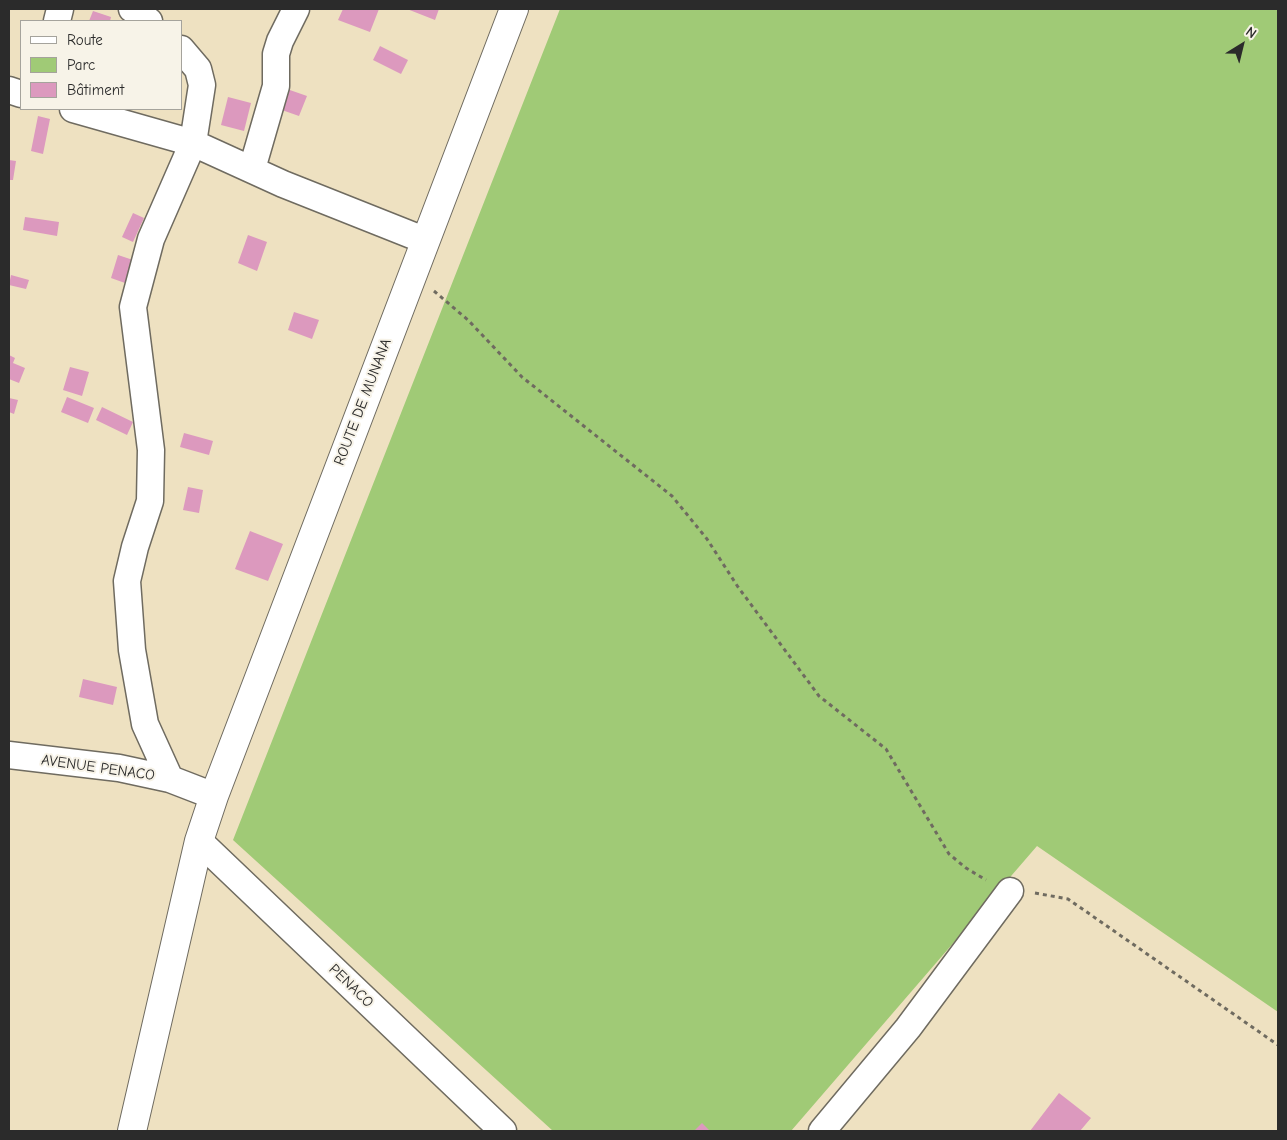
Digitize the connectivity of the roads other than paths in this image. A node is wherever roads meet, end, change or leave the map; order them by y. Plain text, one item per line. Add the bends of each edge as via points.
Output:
1 (132, 9) edge
2 (296, 9) edge
3 (514, 9) edge
4 (148, 20) edge
5 (182, 50) edge
6 (77, 110) edge
7 (193, 143) junction
8 (252, 169) junction
9 (424, 240) junction
10 (9, 756) edge
11 (170, 779) junction
12 (214, 796) junction
13 (199, 841) junction
14 (1010, 891) road end
15 (132, 1131) edge
16 (503, 1131) edge
17 (822, 1131) edge

1 - 4 street
2 - 8 street via 276,54 276,86
3 - 9 main road, ROUTE DE MUNANA
5 - 7 street via 198,69 202,85
6 - 7 street
7 - 8 street
7 - 11 street via 150,239 133,307 151,450 150,501 135,546 128,581 129,620 145,724
8 - 9 street
9 - 12 main road, ROUTE DE MUNANA
10 - 11 street, AVENUE PENACO via 119,768
11 - 12 street, AVENUE PENACO
12 - 13 main road, ROUTE DE MUNANA
13 - 15 main road, ROUTE DE MUNANA
13 - 16 street, PENACO
14 - 17 street via 908,1028

